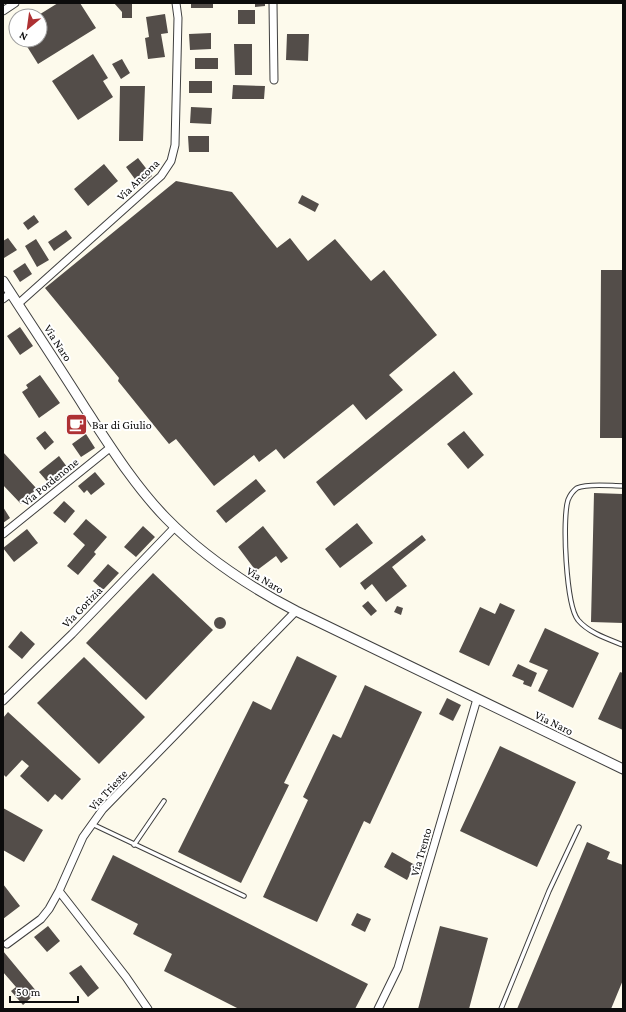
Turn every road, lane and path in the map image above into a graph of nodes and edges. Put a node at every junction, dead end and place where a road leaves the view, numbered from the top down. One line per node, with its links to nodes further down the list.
1 (15, 3): 4 (street)
2 (176, 3): 9 (street, Via Ancona)
3 (273, 3): 5 (street)
4 (3, 11)
5 (274, 80)
6 (3, 280): 7 (street, Via Naro)
7 (11, 293): 8 (street); 9 (street, Via Naro)
8 (3, 299)
9 (18, 304): 10 (street, Via Naro)
10 (111, 447): 12 (street, Via Naro); 13 (street, Via Pordenone)
11 (623, 486): 15 (lane)
12 (174, 527): 14 (street, Via Naro); 17 (street, Via Gorizia)
13 (3, 534)
14 (296, 611): 16 (street, Via Naro); 20 (street, Via Trieste)
15 (623, 645)
16 (477, 699): 18 (street, Via Naro); 27 (street, Via Trento)
17 (3, 701)
18 (623, 769)
19 (164, 801): 22 (lane)
20 (92, 824): 22 (lane); 23 (street, Via Trieste)
21 (580, 827): 28 (lane)
22 (134, 845): 24 (lane)
23 (59, 890): 25 (street, Via Trieste); 26 (street)
24 (244, 896)
25 (7, 944)
26 (148, 1009)
27 (378, 1009)
28 (501, 1009)

